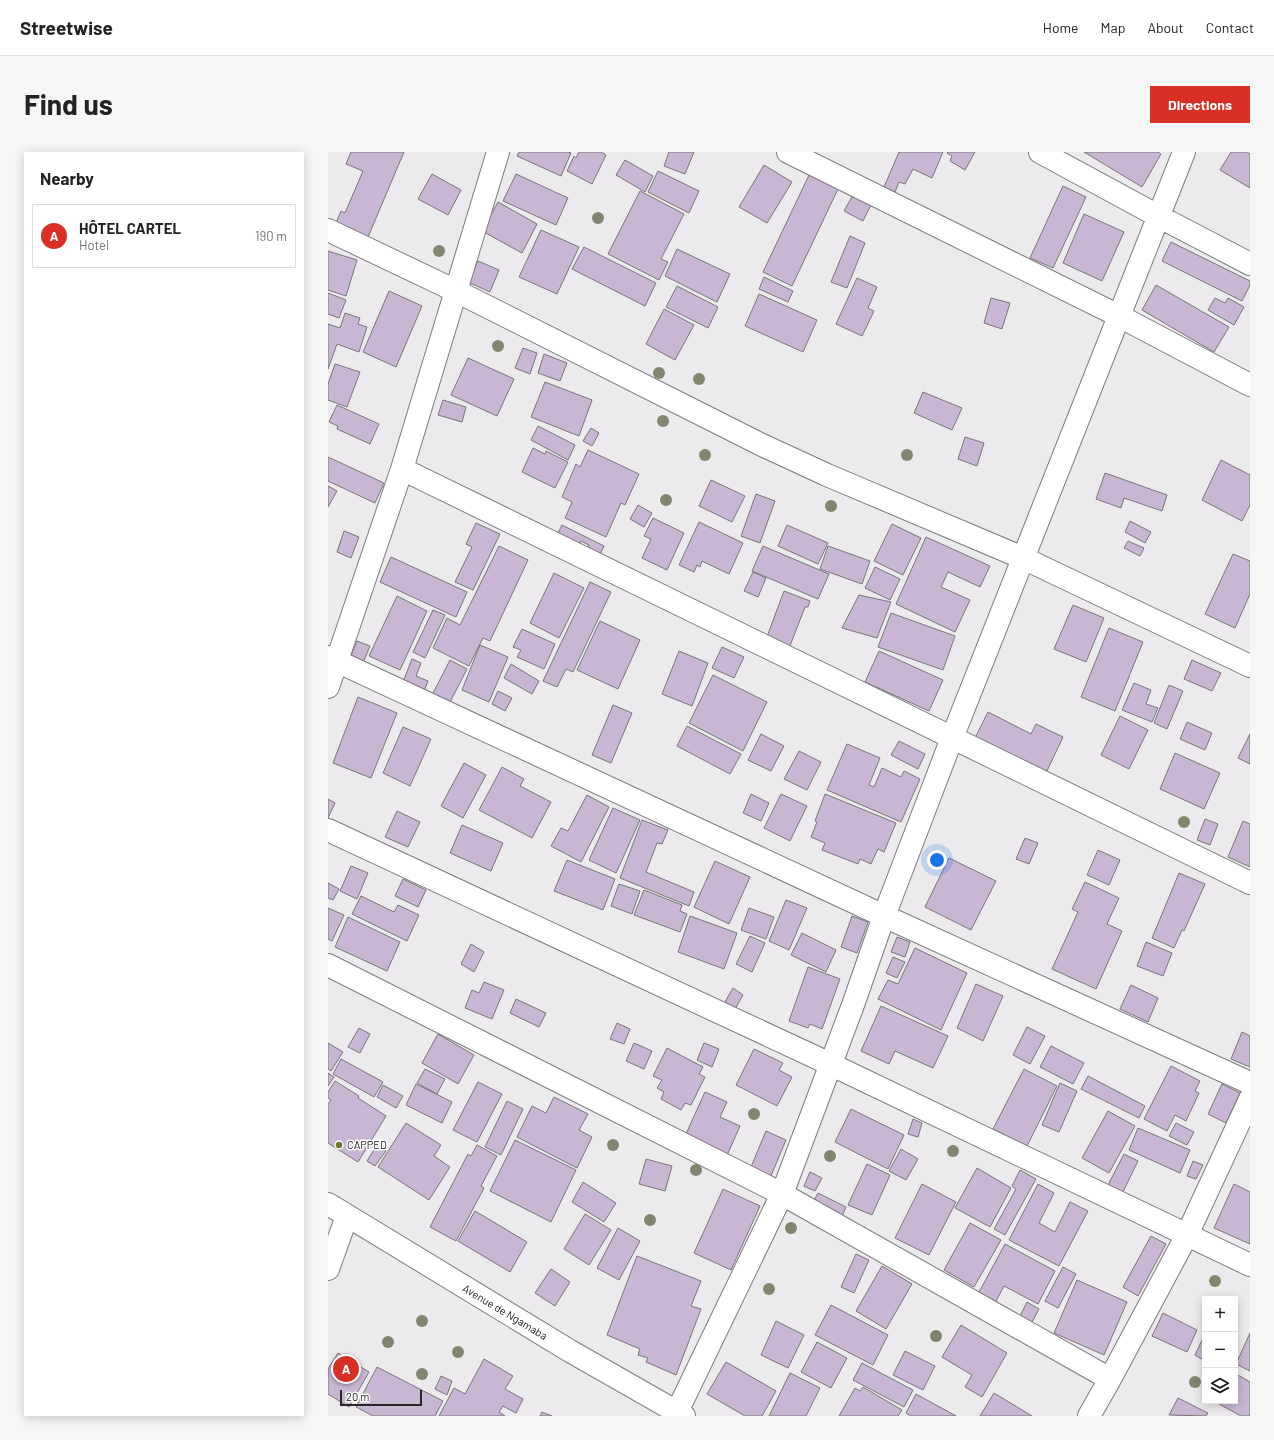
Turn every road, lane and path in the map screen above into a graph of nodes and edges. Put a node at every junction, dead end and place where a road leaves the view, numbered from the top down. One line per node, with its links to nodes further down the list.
1 (498, 152): 8 (street)
2 (788, 152): 9 (street)
3 (1040, 152): 5 (street)
4 (1184, 152): 5 (street)
5 (1158, 216): 7 (street); 9 (street)
6 (328, 230): 8 (street)
7 (1250, 264)
8 (456, 291): 11 (street); 12 (street)
9 (1119, 316): 10 (street); 12 (street)
10 (1250, 385)
11 (402, 469): 13 (street); 16 (street)
12 (1023, 558): 14 (street); 16 (street)
13 (332, 659): 15 (street); 19 (street)
14 (1250, 666)
15 (328, 687)
16 (952, 738): 18 (street); 19 (street)
17 (328, 830): 21 (street)
18 (1250, 883)
19 (884, 916): 21 (street); 22 (street)
20 (328, 965): 24 (street)
21 (830, 1064): 24 (street); 27 (street)
22 (1250, 1084)
23 (1250, 1100): 27 (street)
24 (782, 1194): 30 (street); 31 (street)
25 (328, 1204): 26 (street, Avenue de Ngamaba)
26 (347, 1216): 29 (street); 31 (street, Avenue de Ngamaba)
27 (1187, 1235): 28 (street); 30 (street)
28 (1250, 1266)
29 (328, 1269)
30 (1110, 1380): 32 (street)
31 (679, 1415)
32 (1089, 1416)

